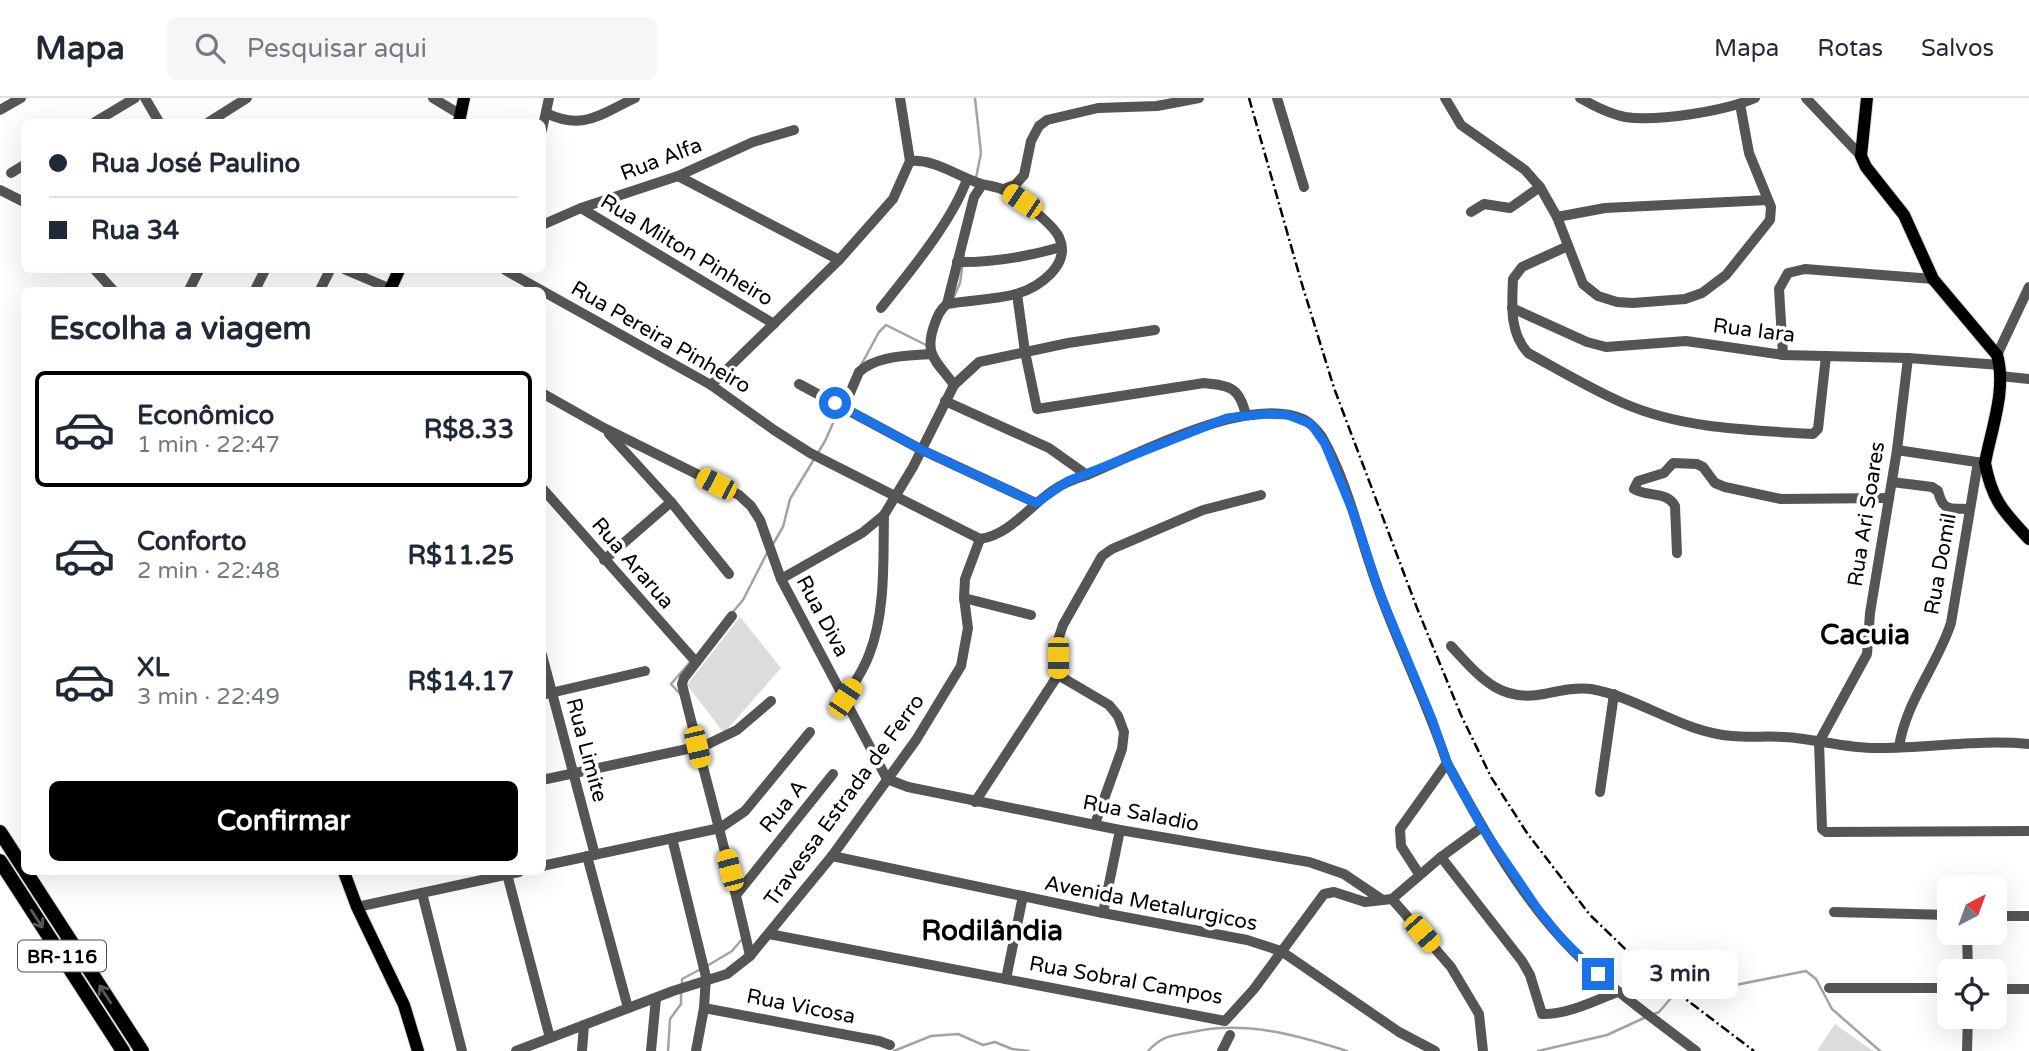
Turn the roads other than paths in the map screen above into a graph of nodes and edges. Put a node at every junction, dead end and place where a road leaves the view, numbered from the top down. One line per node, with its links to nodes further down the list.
1 (21, 98): 18 (street)
2 (135, 98): 20 (street)
3 (145, 98): 21 (street)
4 (247, 98): 22 (street)
5 (433, 98): 23 (street)
6 (464, 98): 23 (main road)
7 (549, 98): 19 (street)
8 (635, 98): 19 (street)
9 (900, 98): 27 (street)
10 (1277, 98): 33 (street)
11 (1445, 98): 34 (street)
12 (1580, 98): 17 (street)
13 (1755, 98): 17 (street)
14 (1806, 98): 26 (street)
15 (1867, 98): 26 (main road)
16 (1195, 99): 35 (street)
17 (1740, 104): 38 (street)
18 (0, 110)
19 (546, 113): 24 (street)
20 (100, 119)
21 (157, 119)
22 (213, 119)
23 (460, 119)
24 (545, 119)
25 (794, 130): 30 (street, Rua Alfa)
26 (1861, 156): 50 (main road)
27 (910, 161): 31 (street); 45 (street)
28 (21, 167): 29 (street)
29 (11, 173)
30 (678, 176): 39 (street, Rua Alfa); 45 (street)
31 (968, 179): 32 (street); 59 (street)
32 (981, 185): 35 (street); 46 (street)
33 (1304, 187)
34 (1540, 187): 40 (street); 41 (street)
35 (1004, 189): 44 (street)
36 (0, 190): 37 (street)
37 (21, 200)
38 (1768, 200): 41 (street); 43 (street)
39 (581, 208): 42 (street, Rua Alfa); 60 (street, Rua Milton Pinheiro)
40 (1471, 212)
41 (1557, 217): 43 (street)
42 (546, 223)
43 (1568, 246): 58 (street)
44 (1061, 247): 46 (street); 56 (street)
45 (839, 260): 60 (street)
46 (957, 262): 57 (street)
47 (98, 273): 51 (street)
48 (353, 273): 52 (street)
49 (510, 273): 53 (street, Rua Pereira Pinheiro)
50 (1933, 279): 64 (street); 67 (main road)
51 (110, 287)
52 (383, 287)
53 (536, 287)
54 (2029, 287): 67 (street)
55 (546, 293): 69 (street, Rua Pereira Pinheiro)
56 (1017, 294): 57 (street); 62 (street)
57 (952, 303): 63 (street)
58 (1512, 308): 64 (street, Rua Iara); 65 (street)
59 (881, 309)
60 (774, 324): 69 (street)
61 (1154, 330): 62 (street)
62 (1025, 352): 71 (street); 75 (street)
63 (931, 354): 71 (street); 74 (street)
64 (1783, 355): 65 (street, Rua Iara)
65 (1826, 356): 66 (street, Rua Iara)
66 (1908, 358): 67 (street, Rua Iara); 78 (street, Rua Ari Soares)
67 (1999, 366): 68 (street, Rua Iara); 79 (main road)
68 (2029, 379)
69 (711, 384): 84 (street, Rua Pereira Pinheiro)
70 (799, 384): 74 (street)
71 (954, 385): 73 (street)
72 (546, 395): 76 (street, Rua Diva)
73 (945, 401): 77 (street); 80 (street)
74 (840, 406): 77 (street)
75 (1246, 415): 80 (street); 112 (street)
76 (604, 428): 86 (street); 95 (street, Rua Diva)
77 (922, 450): 84 (street); 87 (street)
78 (1897, 450): 79 (street); 81 (street, Rua Ari Soares)
79 (1982, 462): 88 (street, Rua Domil); 91 (main road)
80 (1087, 475): 87 (street)
81 (1892, 482): 85 (street, Rua Ari Soares); 88 (street)
82 (546, 493): 93 (street, Rua Ararua)
83 (1261, 495): 102 (street)
84 (896, 497): 89 (street); 90 (street, Rua Pereira Pinheiro)
85 (1889, 498): 92 (street); 108 (street, Rua Ari Soares)
86 (671, 502): 93 (street); 94 (street)
87 (1036, 503): 90 (street)
88 (1969, 509): 111 (street, Rua Domil)
89 (884, 514): 95 (street); 105 (street)
90 (980, 539): 96 (street, Travessa Estrada de Ferro)
91 (2029, 539)
92 (1677, 553)
93 (604, 560): 100 (street, Rua Ararua)
94 (729, 574)
95 (781, 579): 105 (street, Rua Diva)
96 (964, 598): 97 (street); 116 (street, Travessa Estrada de Ferro)
97 (1031, 615)
98 (732, 616): 100 (street)
99 (1451, 646): 104 (street)
100 (696, 662): 110 (street)
101 (645, 671): 103 (street)
102 (1058, 675): 118 (street); 119 (street)
103 (547, 694): 113 (street, Rua Limite)
104 (1614, 694): 108 (street); 117 (street)
105 (845, 698): 116 (street, Rua Diva)
106 (771, 701): 110 (street)
107 (810, 732): 121 (street)
108 (1819, 742): 111 (street); 123 (street)
109 (2029, 744): 111 (street)
110 (697, 747): 113 (street); 121 (street)
111 (1899, 747)
112 (1447, 763): 120 (street); 132 (street)
113 (574, 772): 115 (street); 126 (street, Rua Limite)
114 (833, 774): 138 (street, Rua A)
115 (546, 779)
116 (887, 779): 118 (street, Rua Saladio); 127 (street, Travessa Estrada de Ferro)
117 (1600, 792)
118 (975, 802): 119 (street, Rua Saladio)
119 (1095, 824): 122 (street, Rua Saladio)
120 (1482, 827): 128 (street); 156 (street)
121 (717, 828): 125 (street); 138 (street)
122 (1120, 830): 140 (street, Rua Saladio); 143 (street)
123 (2029, 831)
124 (0, 832): 130 (highway, BR-116)
125 (672, 838): 126 (street); 151 (street)
126 (591, 855): 131 (street); 158 (street, Rua Limite)
127 (832, 856): 139 (street, Avenida Metalurgicos); 147 (street, Travessa Estrada de Ferro)
128 (1441, 857): 132 (street); 156 (street)
129 (0, 861): 165 (highway, BR-116, one-way to 165)
130 (21, 864)
131 (546, 865)
132 (1419, 874): 140 (street)
133 (28, 875): 166 (highway, BR-116, one-way to 133)
134 (345, 875): 141 (main road)
135 (502, 875): 137 (street)
136 (506, 875): 163 (street)
137 (422, 893): 141 (street); 168 (street)
138 (737, 894): 149 (street)
139 (1023, 897): 143 (street, Avenida Metalurgicos); 150 (street)
140 (1386, 899): 148 (street); 175 (street, Rua Saladio)
141 (357, 907): 167 (main road)
142 (1833, 912): 144 (street)
143 (1103, 913): 148 (street, Avenida Metalurgicos)
144 (1937, 915)
145 (2007, 916): 146 (street)
146 (2029, 916)
147 (769, 934): 149 (street, Travessa Estrada de Ferro); 150 (street, Rua Sobral Campos)
148 (1281, 951): 150 (street, Rua Sobral Campos); 174 (street, Avenida Metalurgicos)
149 (750, 956): 151 (street, Travessa Estrada de Ferro)
150 (1006, 979)
151 (706, 980): 157 (street, Travessa Estrada de Ferro); 159 (street)
152 (1829, 988): 153 (street)
153 (1937, 988)
154 (2007, 989): 155 (street)
155 (2029, 989)
156 (1617, 992): 176 (street)
157 (656, 998): 158 (street, Travessa Estrada de Ferro); 171 (street)
158 (628, 1008): 160 (street, Travessa Estrada de Ferro)
159 (704, 1008): 164 (street, Rua Vicosa); 172 (street)
160 (584, 1025): 163 (street, Travessa Estrada de Ferro); 170 (street)
161 (1968, 1029): 177 (street)
162 (1230, 1035): 173 (street)
163 (550, 1038): 169 (street, Travessa Estrada de Ferro)
164 (890, 1045)
165 (123, 1051)
166 (142, 1051)
167 (418, 1051)
168 (462, 1051)
169 (516, 1051)
170 (582, 1051)
171 (651, 1051)
172 (696, 1051)
173 (1222, 1051)
174 (1435, 1051)
175 (1483, 1051)
176 (1696, 1051)
177 (1967, 1051)

